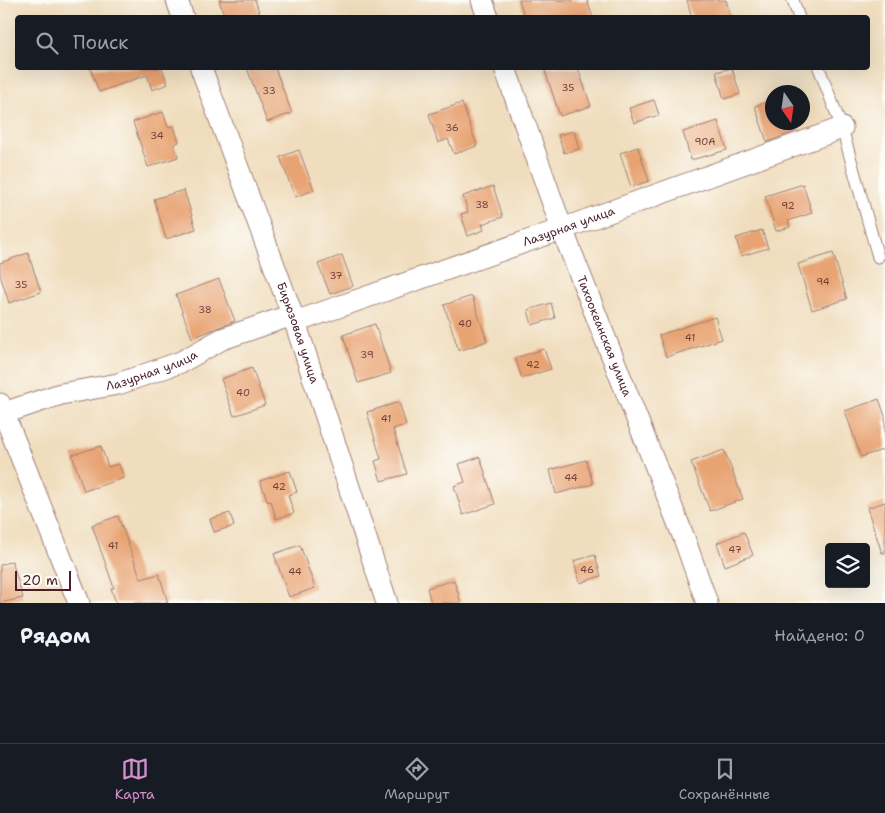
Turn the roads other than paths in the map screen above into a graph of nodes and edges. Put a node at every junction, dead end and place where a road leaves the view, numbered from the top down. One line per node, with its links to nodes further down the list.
1 (177, 0): 4 (street)
2 (482, 0): 5 (street)
3 (793, 0): 6 (lane)
4 (182, 15)
5 (487, 15)
6 (798, 15)
7 (203, 70): 13 (street, Бирюзовая улица)
8 (506, 70): 11 (street, Тихоокеанская улица)
9 (820, 70): 10 (lane)
10 (842, 128): 11 (street, Лазурная улица); 12 (lane)
11 (562, 229): 13 (street, Лазурная улица); 17 (street, Тихоокеанская улица)
12 (878, 257)
13 (294, 319): 14 (street, Лазурная улица); 16 (street, Бирюзовая улица)
14 (4, 420): 15 (street)
15 (80, 603)
16 (387, 603)
17 (707, 603)

